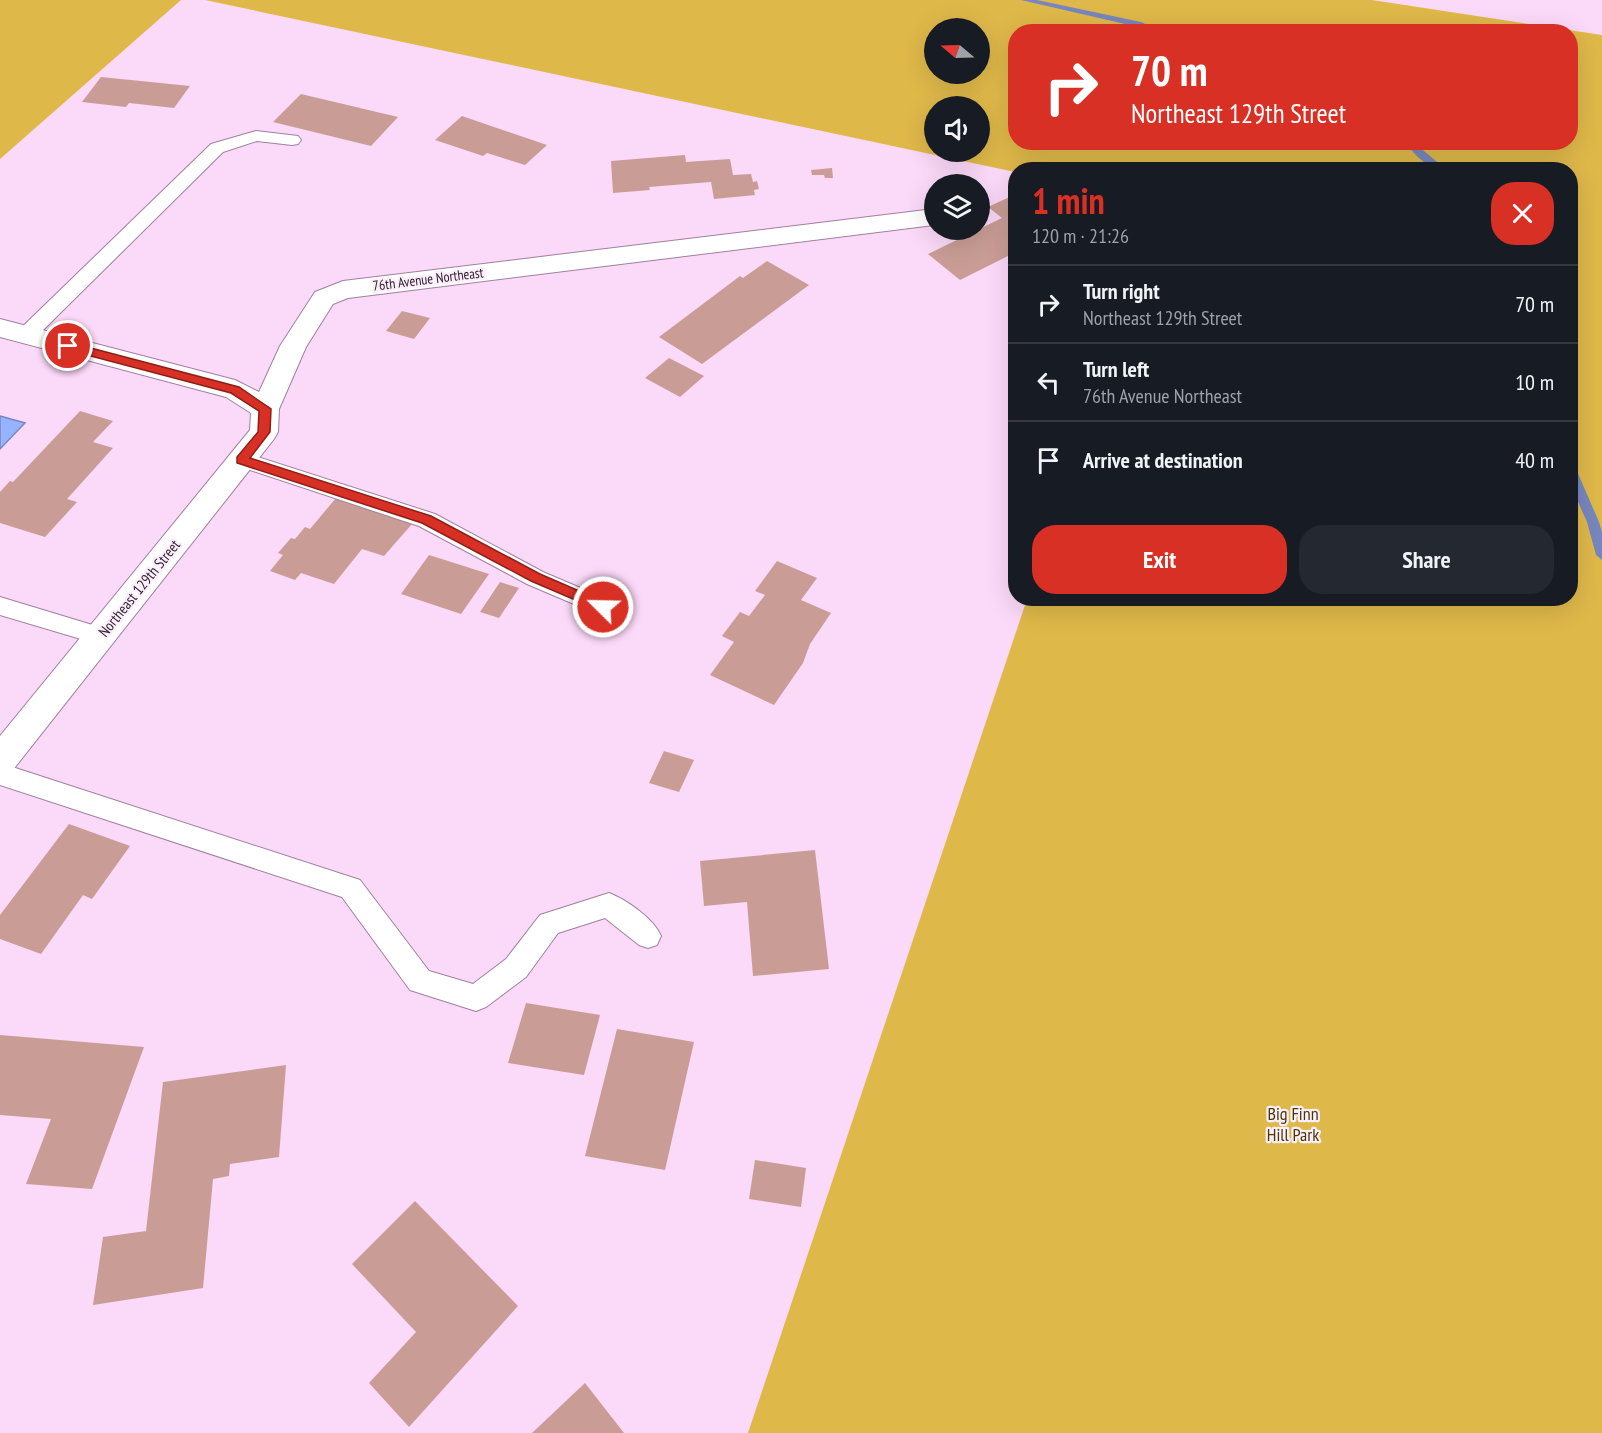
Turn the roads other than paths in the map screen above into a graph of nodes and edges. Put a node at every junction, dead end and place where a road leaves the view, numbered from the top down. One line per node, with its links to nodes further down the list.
1 (292, 140): 3 (lane)
2 (924, 218): 4 (street, 76th Avenue Northeast)
3 (13, 332): 4 (street)
4 (265, 409): 5 (street, Northeast 129th Street)
5 (242, 460): 7 (lane); 8 (street, Northeast 129th Street)
6 (0, 606): 8 (lane)
7 (603, 607)
8 (101, 636): 9 (street, Northeast 129th Street)
9 (0, 761)
10 (0, 774): 11 (lane)
11 (648, 936)

